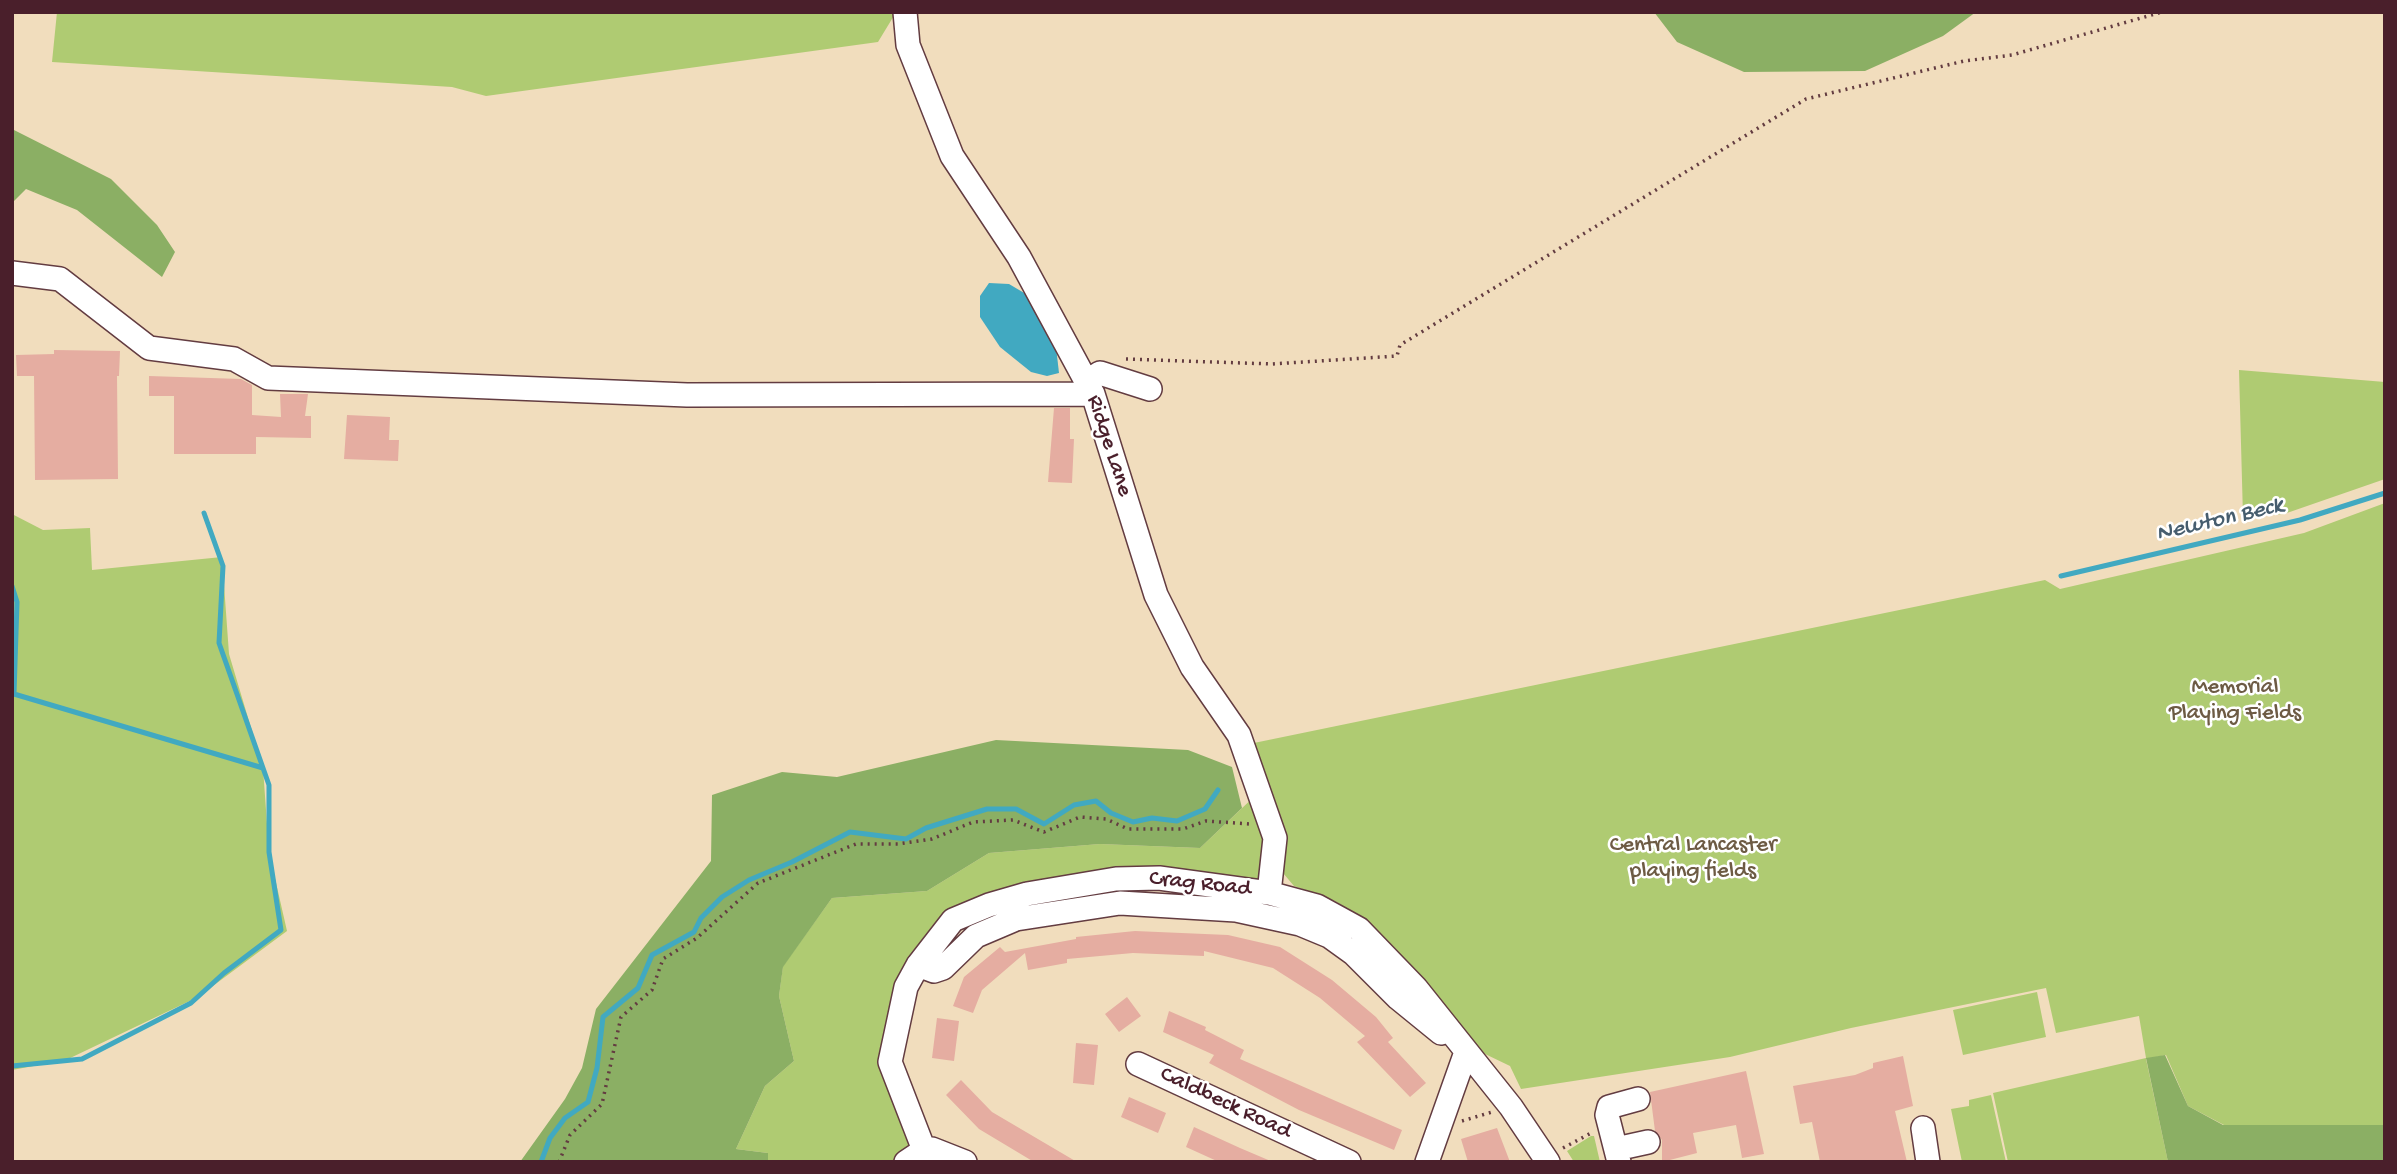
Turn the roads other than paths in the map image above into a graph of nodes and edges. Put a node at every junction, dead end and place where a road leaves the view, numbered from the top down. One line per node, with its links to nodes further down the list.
1 (905, 12): 3 (street, Ridge Lane)
2 (12, 273): 3 (street)
3 (1089, 388): 4 (street); 5 (street, Ridge Lane)
4 (1150, 389)
5 (1269, 893): 6 (street, Crag Road); 7 (street, Crag Road)
6 (918, 965): 7 (street, Crag Road); 12 (street, Crag Road)
7 (1460, 1044): 16 (street); 17 (street, Crag Road)
8 (1138, 1064): 15 (street, Caldbeck Road)
9 (1639, 1099): 13 (street)
10 (1923, 1128): 18 (street)
11 (1648, 1142): 13 (street)
12 (915, 1156): 14 (street)
13 (1617, 1156)
14 (965, 1162)
15 (1349, 1162)
16 (1427, 1162)
17 (1548, 1162)
18 (1928, 1162)

